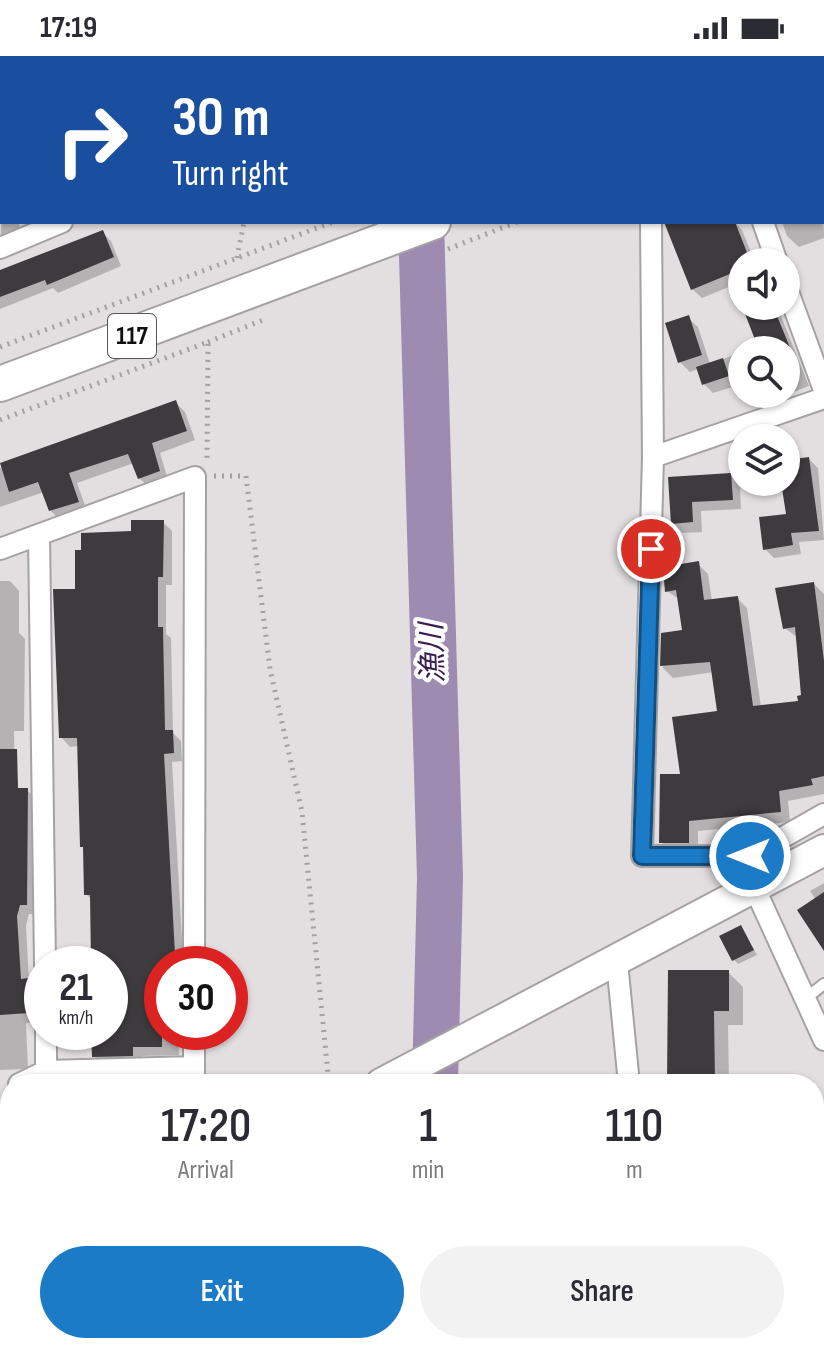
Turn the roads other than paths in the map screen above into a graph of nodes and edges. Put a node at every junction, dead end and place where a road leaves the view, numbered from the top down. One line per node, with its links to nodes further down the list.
1 (57, 224): 5 (street)
2 (429, 224): 8 (main road, 117)
3 (651, 224): 11 (street)
4 (764, 224): 6 (street)
5 (0, 248)
6 (772, 248)
7 (798, 320): 9 (street)
8 (0, 384)
9 (824, 390)
10 (824, 398): 11 (street)
11 (653, 457): 14 (street)
12 (39, 535): 13 (street); 17 (street); 18 (street)
13 (0, 549)
14 (824, 814)
15 (824, 850): 16 (street)
16 (755, 889): 19 (street); 21 (street)
17 (45, 946)
18 (194, 946)
19 (617, 962): 29 (street); 30 (street)
20 (824, 984): 21 (lane)
21 (805, 999): 22 (street)
22 (824, 1040)
23 (46, 1050): 25 (street)
24 (194, 1050): 28 (street)
25 (46, 1071): 26 (street); 27 (street)
26 (40, 1074)
27 (135, 1074)
28 (194, 1074)
29 (400, 1074)
30 (627, 1074)

